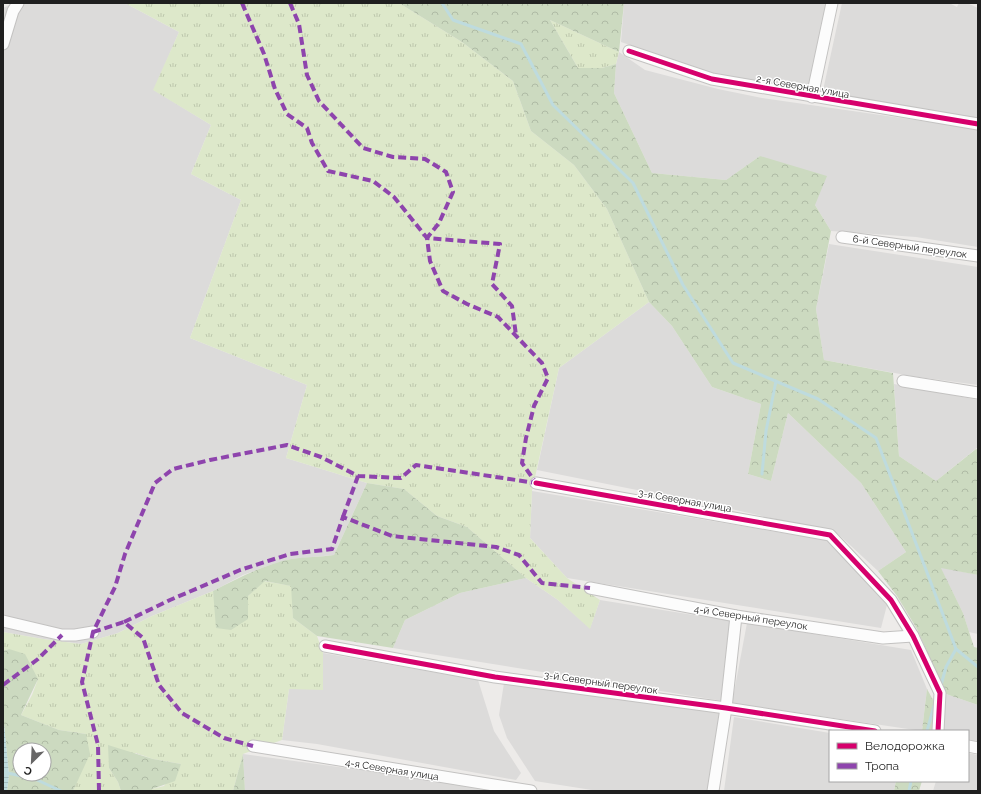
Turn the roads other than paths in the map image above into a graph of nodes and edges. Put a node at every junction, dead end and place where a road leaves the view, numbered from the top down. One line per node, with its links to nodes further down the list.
1 (832, 3): 5 (street)
2 (11, 10): 3 (street)
3 (3, 44)
4 (629, 51): 5 (street, 2-я Северная улица)
5 (812, 97): 6 (street, 2-я Северная улица)
6 (978, 124)
7 (842, 237): 8 (street, 6-й Северный переулок)
8 (978, 256)
9 (903, 381): 10 (street)
10 (978, 393)
11 (536, 483): 16 (street, 3-я Северная улица)
12 (590, 588): 13 (street, 4-й Северный переулок)
13 (736, 616): 16 (street, 4-й Северный переулок); 18 (street)
14 (3, 621): 15 (street)
15 (93, 632)
16 (913, 636): 20 (street)
17 (325, 646): 18 (street, 3-й Северный переулок)
18 (726, 708): 19 (street, 3-й Северный переулок); 23 (street)
19 (869, 730)
20 (938, 730)
21 (253, 746): 22 (street, 4-я Северная улица)
22 (531, 791)
23 (713, 791)

